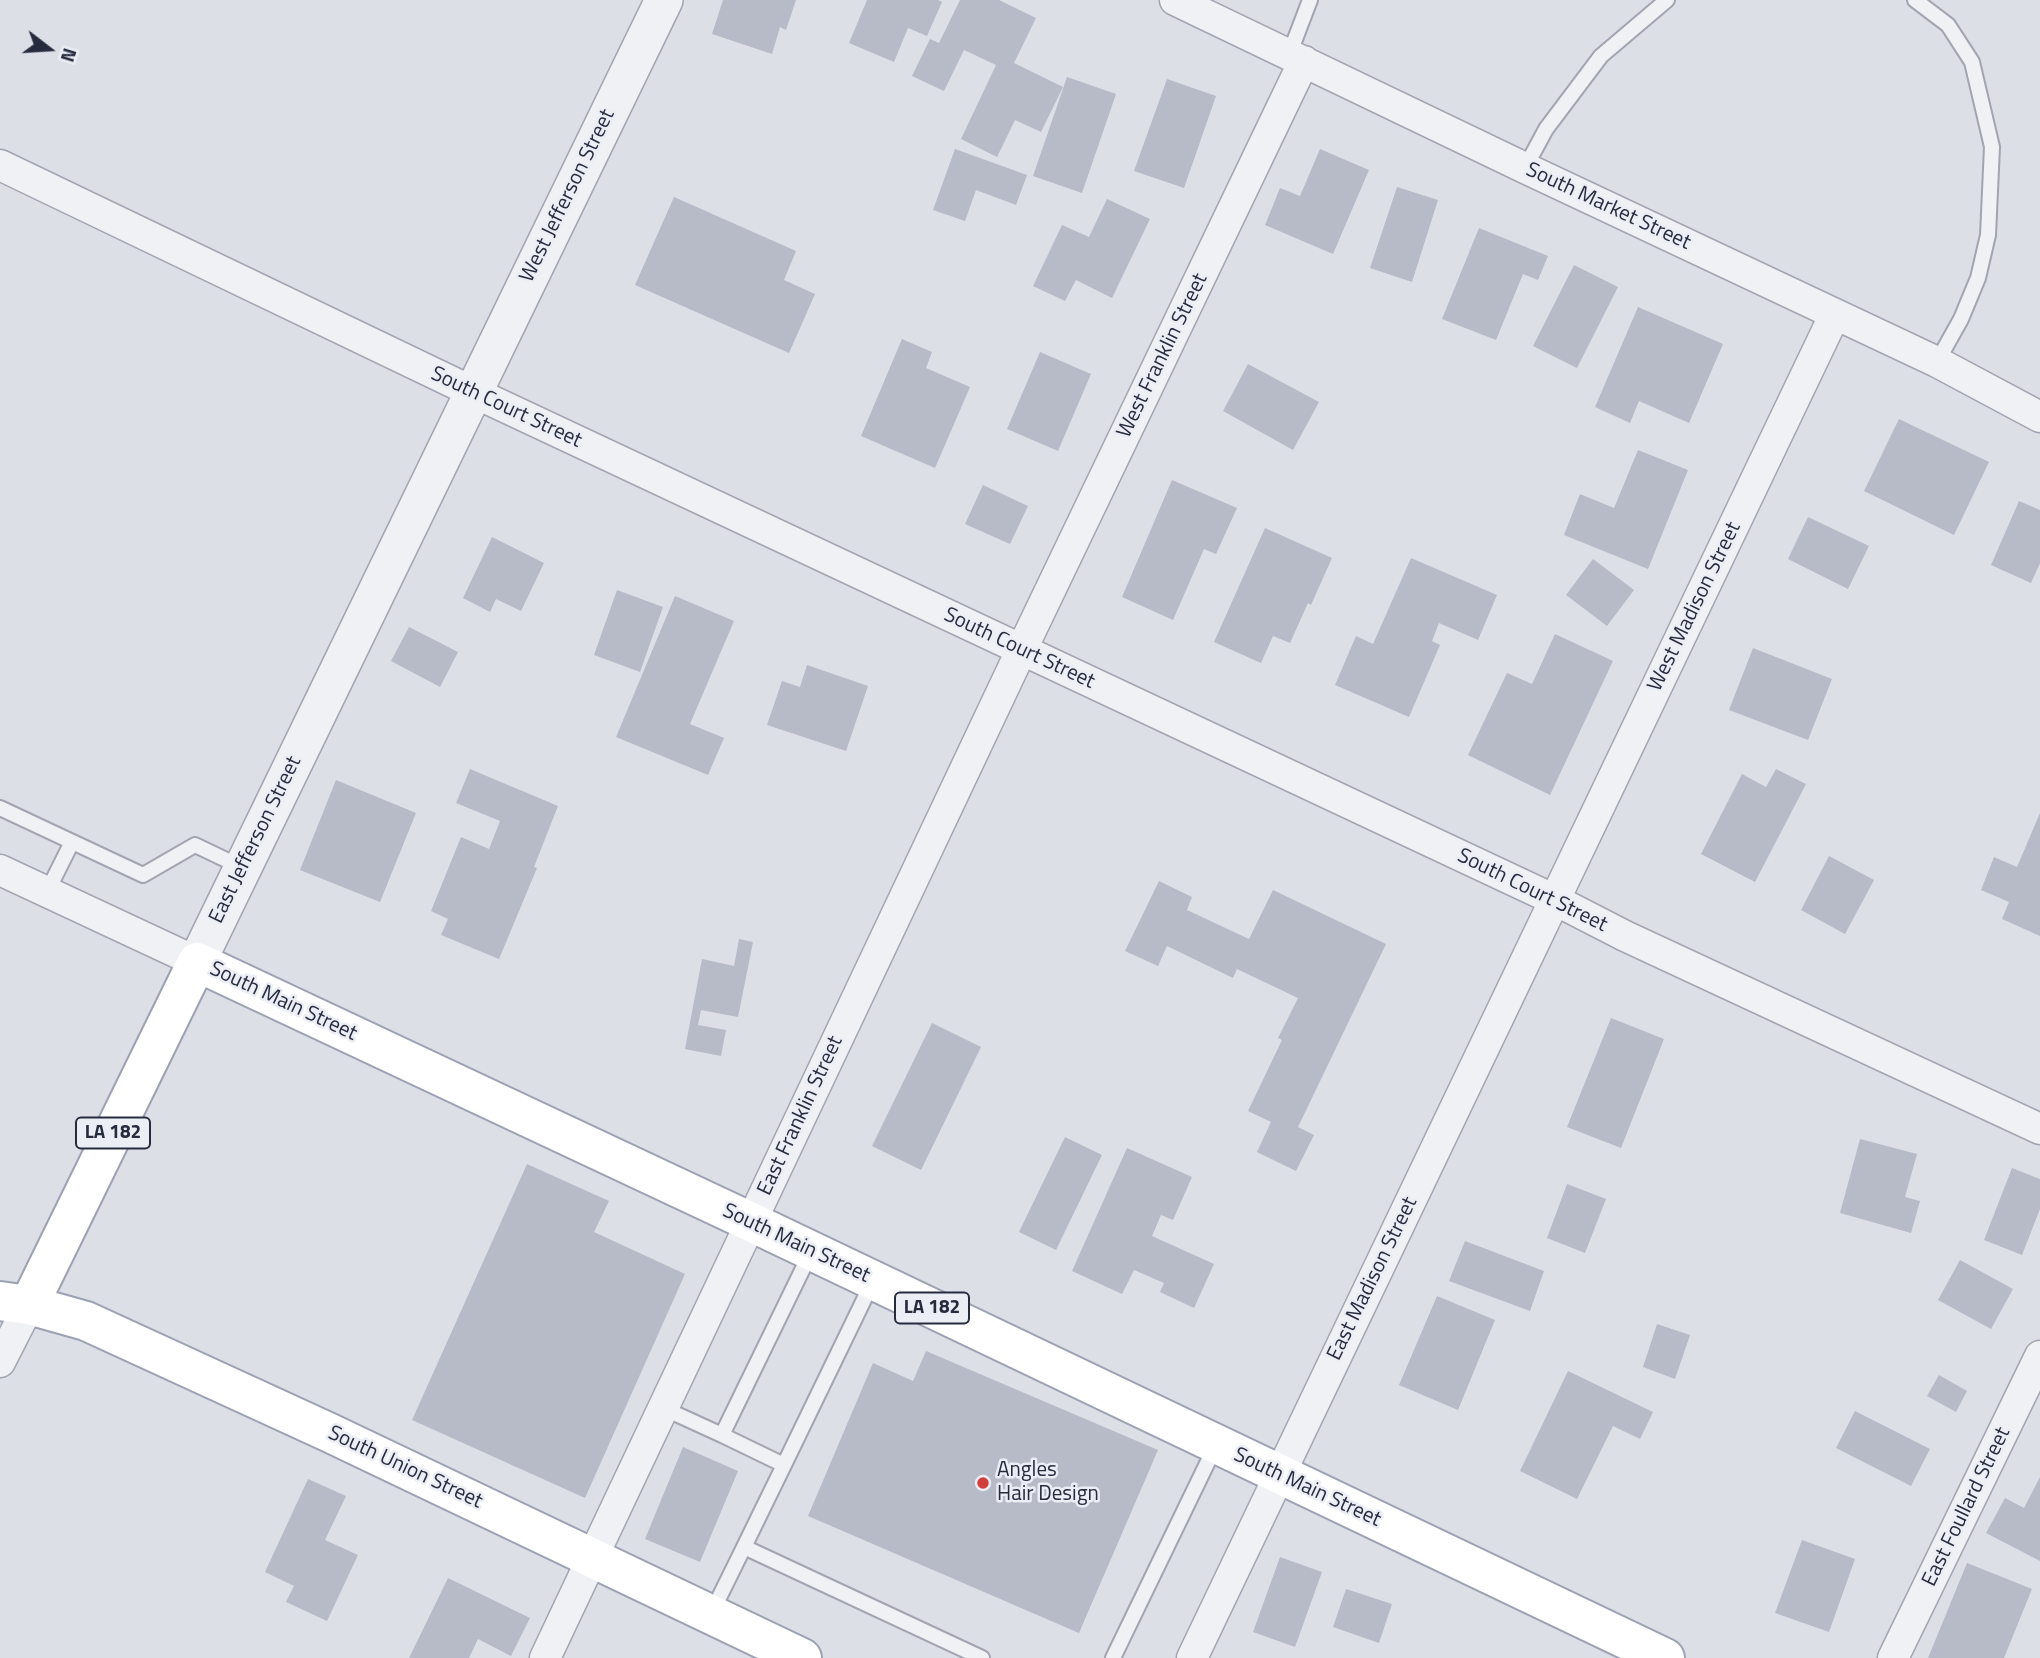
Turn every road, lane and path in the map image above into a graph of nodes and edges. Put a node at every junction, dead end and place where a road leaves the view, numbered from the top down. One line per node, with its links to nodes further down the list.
1 (664, 0): 11 (street, West Jefferson Street)
2 (1175, 0): 6 (street, South Market Street)
3 (1310, 0): 6 (lane)
4 (1667, 0): 8 (lane)
5 (1915, 0): 10 (lane)
6 (1297, 58): 8 (street, South Market Street); 13 (street, West Franklin Street)
7 (0, 165): 11 (street, South Court Street)
8 (1525, 168): 9 (street, South Market Street)
9 (1835, 314): 10 (street, South Market Street); 19 (street, West Madison Street)
10 (1937, 362): 12 (street, South Market Street)
11 (473, 393): 13 (street, South Court Street); 16 (street, East Jefferson Street)
12 (2040, 417)
13 (1021, 651): 19 (street, South Court Street); 22 (street, East Franklin Street)
14 (0, 808): 15 (lane)
15 (72, 842): 16 (lane); 18 (lane)
16 (242, 867): 20 (street, East Jefferson Street)
17 (0, 870): 18 (street, South Main Street)
18 (47, 892): 20 (street, South Main Street)
19 (1555, 900): 21 (street, South Court Street); 32 (street, East Madison Street)
20 (197, 962): 22 (main road, South Main Street / LA 182); 25 (main road, East Jefferson Street / LA 182)
21 (2040, 1129)
22 (751, 1222): 23 (main road, South Main Street / LA 182); 28 (street, East Franklin Street)
23 (811, 1251): 24 (main road, South Main Street / LA 182); 29 (lane)
24 (873, 1280): 30 (main road, South Main Street / LA 182); 31 (lane)
25 (14, 1303): 27 (street, East Jefferson Street); 34 (main road, South Union Street)
26 (2040, 1356): 42 (street, East Foullard Street)
27 (0, 1362)
28 (663, 1408): 29 (lane); 34 (street, East Franklin Street)
29 (722, 1435): 31 (lane)
30 (1216, 1445): 32 (main road, South Main Street / LA 182); 39 (lane)
31 (784, 1465): 33 (lane)
32 (1280, 1475): 40 (street, East Madison Street); 41 (main road, South Main Street / LA 182)
33 (744, 1547): 35 (lane); 38 (lane)
34 (593, 1557): 35 (main road, South Union Street); 36 (street, East Franklin Street)
35 (711, 1614): 37 (main road, South Union Street)
36 (545, 1658)
37 (802, 1658)
38 (982, 1658)
39 (1114, 1658)
40 (1192, 1658)
41 (1665, 1658)
42 (1894, 1658)

